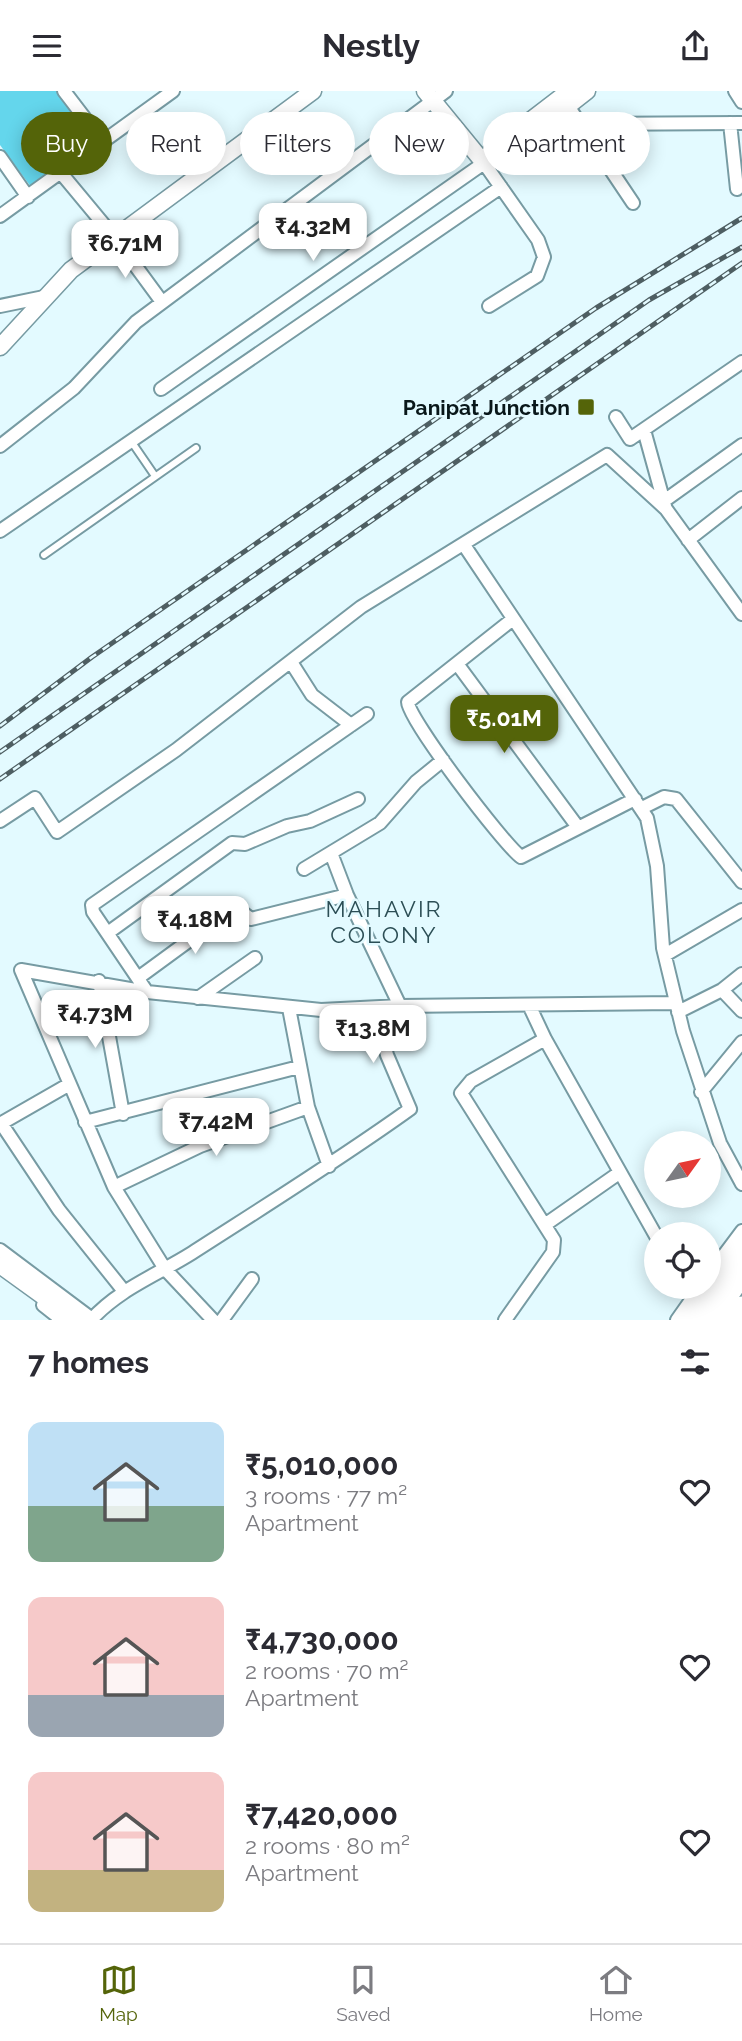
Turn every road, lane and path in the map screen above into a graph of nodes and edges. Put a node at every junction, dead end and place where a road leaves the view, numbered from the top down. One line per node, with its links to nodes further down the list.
1 (64, 91): 9 (street)
2 (173, 91): 13 (street)
3 (313, 91): 26 (street)
4 (587, 91): 7 (street)
5 (734, 91): 8 (street)
6 (435, 94): 15 (street); 28 (street)
7 (566, 98): 10 (street)
8 (742, 102)
9 (80, 112)
10 (546, 112)
11 (736, 123): 12 (street); 22 (street)
12 (650, 124)
13 (112, 135)
14 (0, 157): 23 (street)
15 (483, 162)
16 (483, 164): 33 (street)
17 (58, 175): 23 (street)
18 (63, 175): 26 (street)
19 (492, 175): 21 (street)
20 (615, 175): 24 (street)
21 (501, 187): 30 (street); 36 (street)
22 (737, 189)
23 (27, 197): 25 (street)
24 (633, 202)
25 (0, 216)
26 (115, 238): 27 (street); 28 (street)
27 (44, 297): 29 (street); 31 (street)
28 (162, 302): 38 (street)
29 (0, 306)
30 (489, 306)
31 (0, 347)
32 (742, 362): 35 (street)
33 (161, 390)
34 (616, 417): 35 (street)
35 (644, 430): 42 (street)
36 (131, 440): 40 (lane); 43 (street)
37 (742, 445): 42 (street)
38 (0, 446)
39 (195, 448): 40 (lane)
40 (156, 476): 46 (lane)
41 (742, 498): 44 (street)
42 (665, 505): 44 (street); 45 (street)
43 (0, 531)
44 (688, 540): 47 (street)
45 (464, 545): 48 (street); 49 (street)
46 (44, 555)
47 (742, 614)
48 (513, 619): 50 (street); 55 (street)
49 (290, 662): 52 (street); 56 (street)
50 (458, 665): 53 (street); 57 (street)
51 (367, 714): 52 (street)
52 (351, 725): 64 (street)
53 (443, 760): 57 (street); 58 (street)
54 (358, 799): 64 (street)
55 (639, 803): 57 (street); 59 (street); 65 (street)
56 (0, 821)
57 (577, 826)
58 (331, 853): 60 (street); 62 (street)
59 (737, 864): 61 (street)
60 (304, 869)
61 (742, 882)
62 (347, 895): 68 (street); 74 (street)
63 (742, 909): 65 (street)
64 (108, 932): 68 (street)
65 (665, 955): 75 (street)
66 (255, 958): 72 (street)
67 (742, 974): 70 (street)
68 (138, 978): 71 (street)
69 (99, 981): 71 (street); 82 (street); 86 (street)
70 (722, 990): 75 (street); 78 (street)
71 (147, 992): 72 (street)
72 (198, 998): 76 (street)
73 (529, 1005): 74 (street); 75 (street); 79 (street)
74 (400, 1006): 77 (street)
75 (677, 1007): 83 (street)
76 (289, 1008): 77 (street); 81 (street)
77 (376, 1008): 90 (street)
78 (742, 1011)
79 (545, 1039): 91 (street); 95 (street)
80 (742, 1042): 83 (street)
81 (299, 1067): 84 (street); 85 (street)
82 (68, 1085): 87 (street); 88 (street)
83 (701, 1092): 92 (street)
84 (184, 1099): 86 (street); 89 (street)
85 (308, 1107): 89 (street); 90 (street)
86 (123, 1114): 87 (street)
87 (85, 1122): 93 (street)
88 (0, 1124): 105 (street)
89 (200, 1146): 93 (street)
90 (329, 1165): 101 (street)
91 (619, 1173): 94 (street); 95 (street)
92 (742, 1184)
93 (114, 1187): 101 (street)
94 (648, 1222)
95 (546, 1224): 112 (street)
96 (742, 1231): 99 (street)
97 (742, 1246): 114 (highway)
98 (0, 1249): 109 (street)
99 (721, 1259)
100 (0, 1265): 109 (street)
101 (165, 1269): 105 (street); 110 (street)
102 (0, 1274): 108 (street)
103 (742, 1274): 115 (highway)
104 (252, 1279): 111 (street)
105 (123, 1290): 109 (street)
106 (692, 1299): 113 (street)
107 (742, 1307): 116 (highway)
108 (62, 1320)
109 (86, 1320)
110 (213, 1320)
111 (222, 1320)
112 (505, 1320)
113 (677, 1320)
114 (691, 1320)
115 (711, 1320)
116 (733, 1320)

